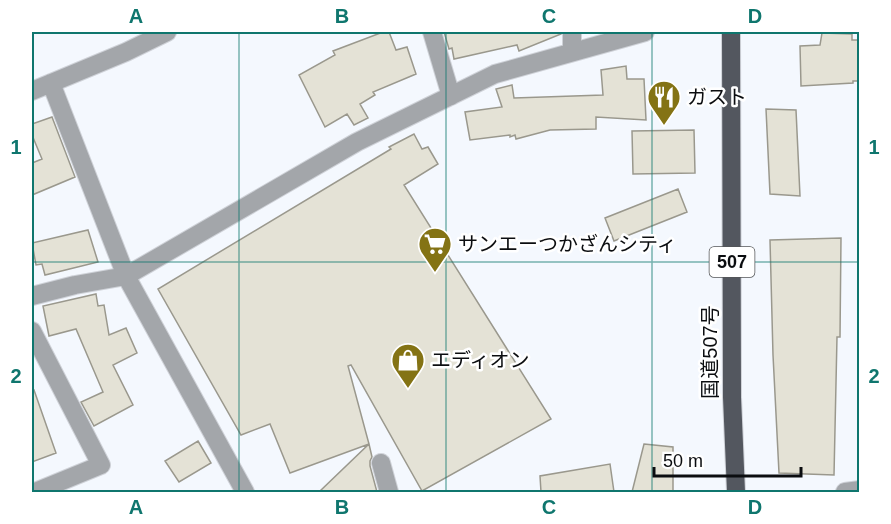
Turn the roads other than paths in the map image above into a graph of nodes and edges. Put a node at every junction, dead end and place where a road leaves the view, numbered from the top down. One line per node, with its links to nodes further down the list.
1 (167, 32): 7 (street)
2 (432, 32): 9 (street)
3 (572, 32): 6 (street)
4 (645, 32): 6 (street)
5 (731, 32): 18 (highway, 国道507号 / 507)
6 (572, 52): 9 (street)
7 (51, 83): 8 (street); 10 (street)
8 (32, 91)
9 (451, 96): 10 (street)
10 (126, 276): 11 (street); 16 (street)
11 (32, 296)
12 (32, 331): 15 (street)
13 (381, 463): 17 (street)
14 (860, 490): 19 (street)
15 (35, 492)
16 (245, 492)
17 (389, 492)
18 (736, 492)
19 (845, 492)

